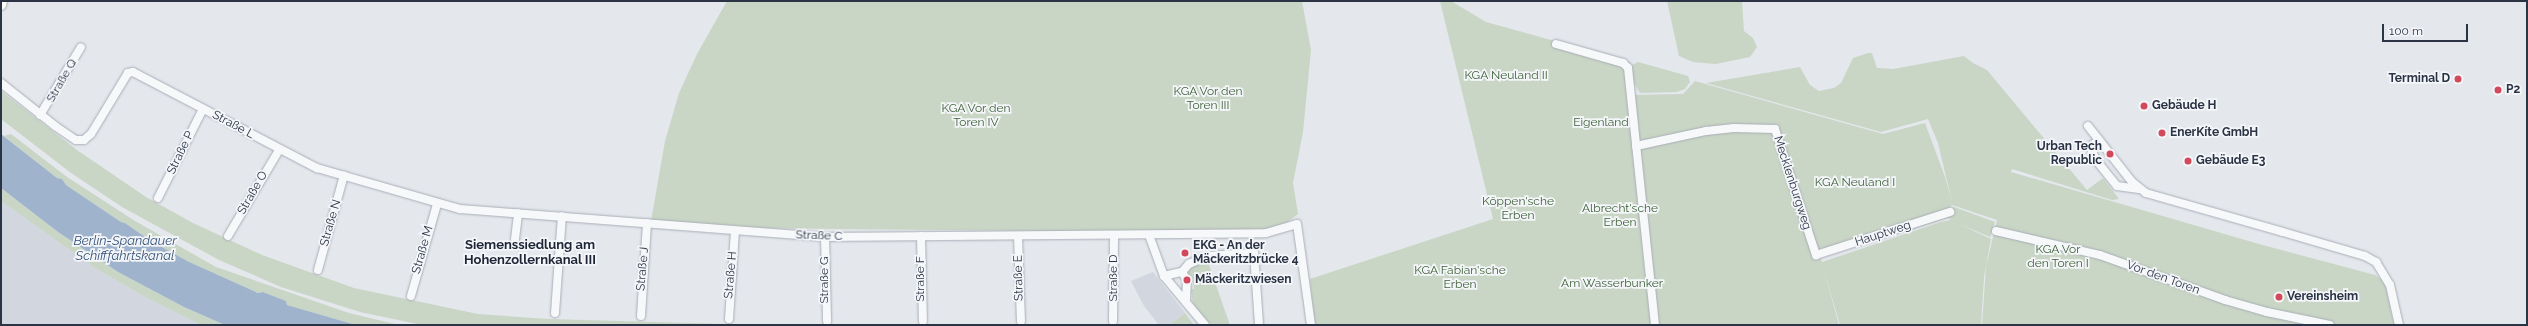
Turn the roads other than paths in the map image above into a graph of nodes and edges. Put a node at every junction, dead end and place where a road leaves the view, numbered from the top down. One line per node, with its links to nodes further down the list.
1 (2, 1): 2 (main road)
2 (1, 5)
3 (1556, 44): 10 (street)
4 (81, 47): 7 (street, Straße Q)
5 (1, 83): 7 (street, Straße L)
6 (203, 109): 7 (street, Straße L); 11 (street, Straße L); 14 (street, Straße P)
7 (40, 114)
8 (2088, 126): 9 (street)
9 (2099, 140): 13 (street); 13 (street)
10 (1636, 146): 29 (street, Mecklenburgweg); 45 (street)
11 (279, 150): 12 (street, Straße L); 24 (street, Straße O)
12 (344, 175): 15 (street, Straße L); 30 (street, Straße N)
13 (2139, 189): 47 (street)
14 (158, 198)
15 (437, 204): 17 (street, Straße L); 33 (street, Straße M)
16 (1950, 212): 29 (street, Hauptweg)
17 (518, 213): 18 (street, Straße C); 28 (street)
18 (562, 216): 19 (street, Straße C); 35 (street)
19 (646, 223): 20 (street, Straße C); 36 (street, Straße J)
20 (735, 231): 27 (street, Straße C); 37 (street, Straße H)
21 (1996, 231): 46 (street, Vor den Toren)
22 (1114, 235): 23 (street, Straße C); 26 (street, Straße C); 41 (street, Straße D)
23 (1149, 235): 32 (street); 44 (street, Straße C)
24 (228, 236)
25 (921, 236): 26 (street, Straße C); 27 (street, Straße C); 38 (street, Straße F)
26 (1018, 236): 40 (street, Straße E)
27 (825, 237): 39 (street, Straße G)
28 (515, 239)
29 (1816, 255)
30 (318, 270)
31 (1182, 272): 32 (street); 34 (street); 43 (street)
32 (1164, 276): 34 (street)
33 (411, 296)
34 (1186, 302): 42 (street)
35 (555, 313)
36 (641, 316)
37 (729, 319)
38 (923, 320)
39 (827, 321)
40 (1021, 321)
41 (1113, 321)
42 (1205, 325)
43 (1259, 325)
44 (1311, 325)
45 (1655, 325)
46 (2330, 325)
47 (2399, 325)

